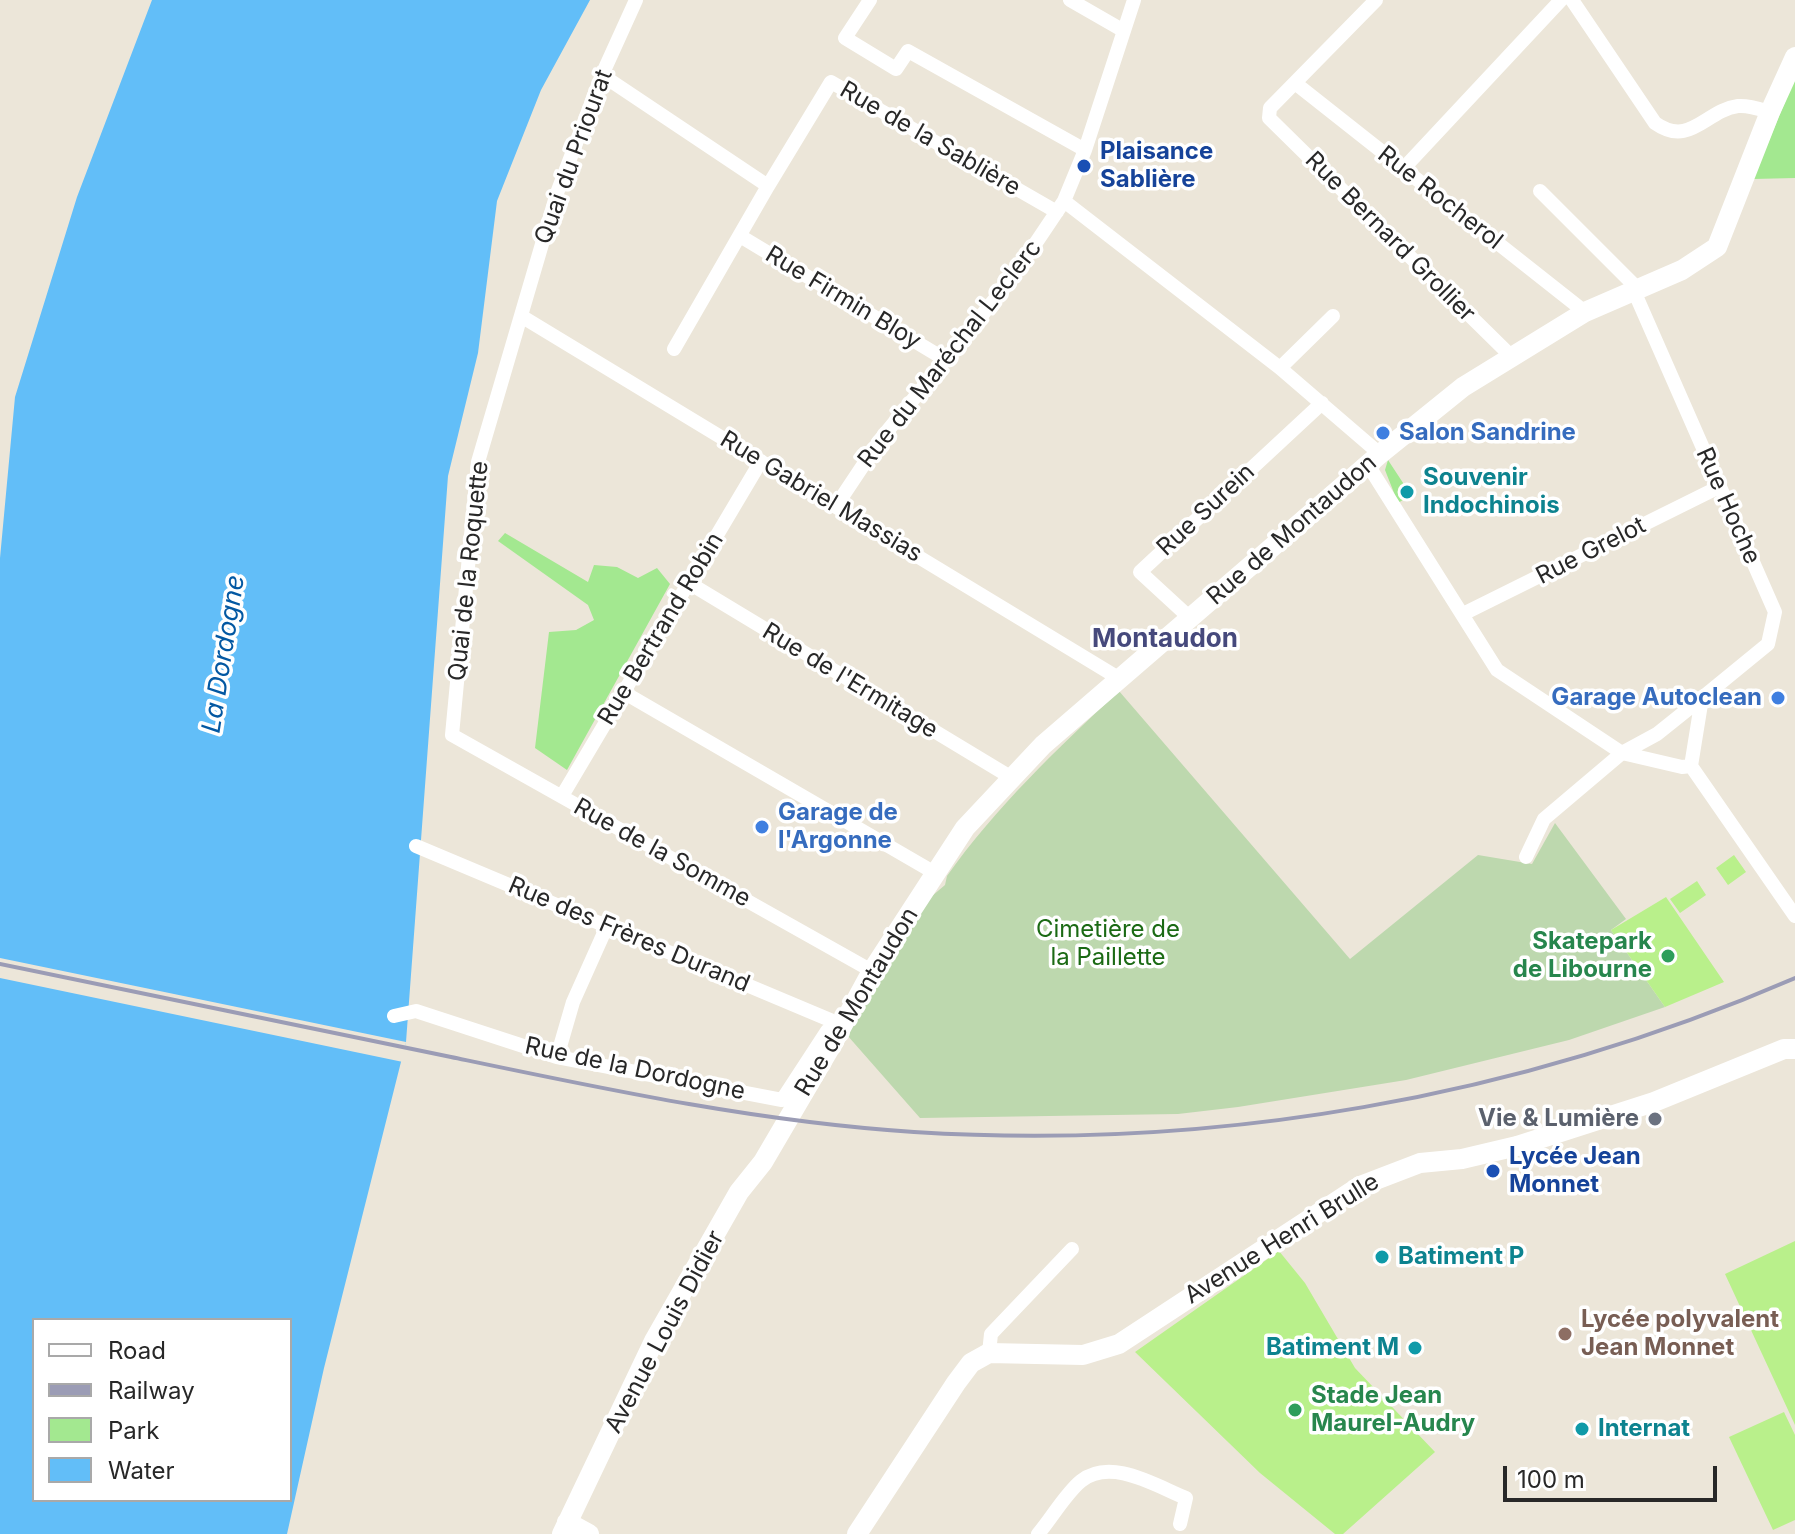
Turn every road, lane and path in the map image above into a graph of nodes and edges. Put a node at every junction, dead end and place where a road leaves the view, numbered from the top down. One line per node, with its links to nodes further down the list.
1 (636, 0): 10 (street, Quai du Priourat)
2 (870, 0): 13 (street)
3 (1070, 0): 8 (street)
4 (1134, 0): 8 (street, Rue du Maréchal Leclerc)
5 (1376, 0): 11 (street)
6 (1561, 0): 14 (street)
7 (1572, 0): 12 (street)
8 (1124, 31): 13 (street, Rue du Maréchal Leclerc)
9 (1795, 57): 12 (main road, Rue de Montaudon)
10 (602, 75): 15 (street); 21 (street, Quai du Priourat)
11 (1295, 83): 14 (street, Rue Rocherol); 24 (street, Rue Bernard Grollier)
12 (1774, 104): 19 (main road, Rue de Montaudon)
13 (1085, 150): 17 (street, Rue du Maréchal Leclerc)
14 (1403, 169): 20 (street, Rue Rocherol)
15 (768, 186): 17 (street, Rue de la Sablière); 18 (street, Rue Firmin Bloy)
16 (1540, 191): 19 (street)
17 (1061, 207): 25 (street, Rue du Maréchal Leclerc); 26 (street, Rue de la Sablière)
18 (740, 236): 23 (street, Rue Firmin Bloy); 25 (street, Rue Firmin Bloy)
19 (1636, 290): 20 (main road, Rue de Montaudon); 30 (street, Rue Hoche)
20 (1585, 312): 24 (main road, Rue de Montaudon)
21 (521, 316): 29 (street, Rue Gabriel Massias); 38 (street, Quai de la Roquette)
22 (1333, 316): 26 (street)
23 (674, 349)
24 (1512, 357): 28 (main road, Rue de Montaudon)
25 (946, 360): 31 (street, Rue du Maréchal Leclerc)
26 (1280, 368): 27 (street, Rue de la Sablière)
27 (1322, 403): 28 (street, Rue de la Sablière); 34 (street, Rue Surein)
28 (1374, 460): 33 (street, Rue de la Sablière); 34 (main road, Rue de Montaudon)
29 (761, 461): 31 (street, Rue Gabriel Massias); 32 (street, Rue Bertrand Robin)
30 (1719, 487): 33 (street, Rue Grelot); 37 (street, Rue Hoche)
31 (836, 506): 35 (street, Rue Gabriel Massias)
32 (689, 583): 36 (street, Rue Bertrand Robin); 41 (street, Rue de l'Ermitage)
33 (1463, 614): 39 (street, Rue de la Sablière)
34 (1190, 618): 35 (main road, Rue de Montaudon)
35 (1120, 679): 41 (main road, Rue de Montaudon)
36 (623, 692): 42 (street, Rue Bertrand Robin); 45 (street)
37 (1702, 698): 39 (street, Rue Hoche); 40 (street)
38 (452, 735): 42 (street, Rue de la Somme)
39 (1622, 753): 40 (street); 44 (street, Rue Hoche)
40 (1691, 766): 46 (street)
41 (1012, 778): 45 (main road, Rue de Montaudon)
42 (562, 796): 48 (street, Rue de la Somme)
43 (416, 846): 47 (street, Rue des Frères Durand)
44 (1526, 857)
45 (935, 873): 48 (main road, Rue de Montaudon)
46 (1795, 916)
47 (607, 926): 50 (street, Rue des Frères Durand); 52 (street)
48 (872, 971): 50 (main road, Rue de Montaudon)
49 (394, 1016): 52 (street, Rue de la Dordogne)
50 (842, 1025): 53 (main road, Rue de Montaudon)
51 (1795, 1049): 56 (main road, Avenue Henri Brulle)
52 (557, 1057): 53 (street, Rue de la Dordogne)
53 (788, 1105): 54 (main road, Rue de Montaudon)
54 (778, 1137): 58 (main road, Avenue Louis Didier)
55 (1072, 1249): 56 (street)
56 (989, 1353): 59 (main road)
57 (1180, 1524): 61 (street)
58 (565, 1528): 60 (main road)
59 (861, 1533)
60 (589, 1534)
61 (1038, 1534)

